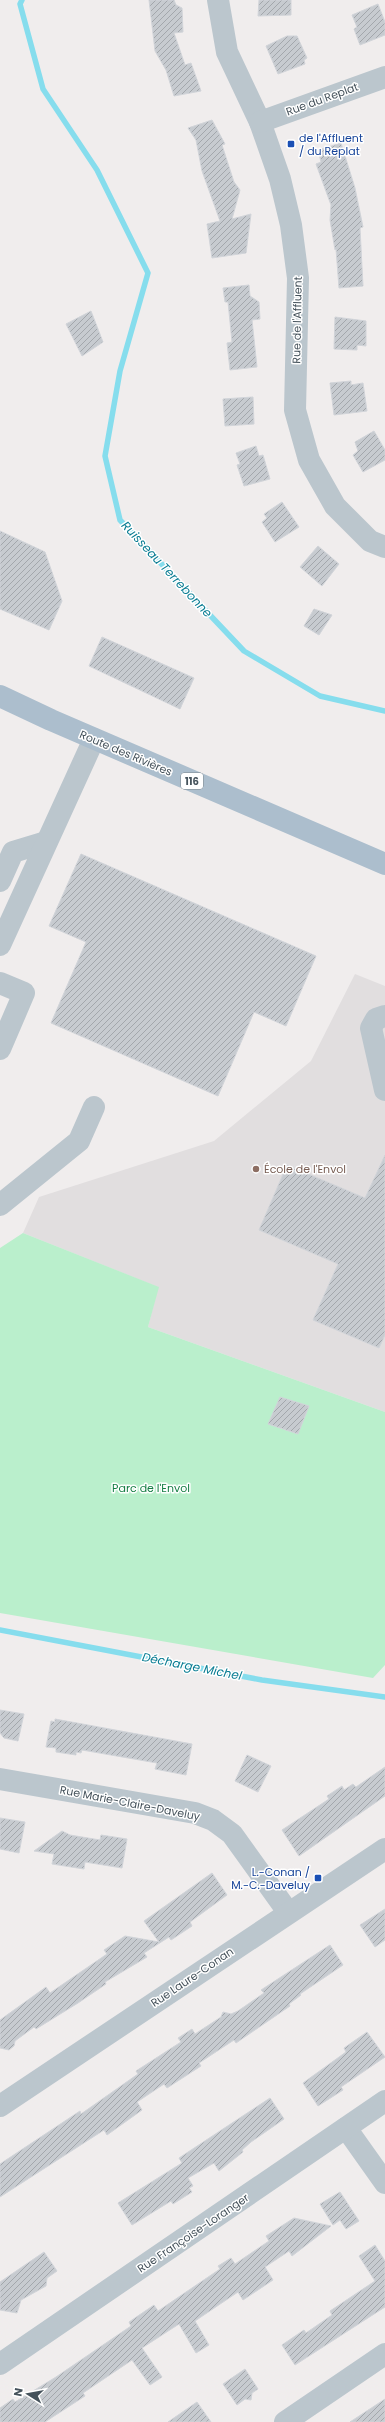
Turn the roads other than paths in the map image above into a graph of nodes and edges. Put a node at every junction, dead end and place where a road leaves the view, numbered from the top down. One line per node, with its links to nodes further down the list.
1 (218, 0): 3 (street, Rue de l'Affluent)
2 (385, 77): 3 (street, Rue du Replat)
3 (260, 122): 4 (street, Rue de l'Affluent)
4 (385, 547)
5 (0, 696): 6 (main road, Route des Rivières / 116)
6 (94, 739): 7 (street); 8 (main road, Route des Rivières / 116)
7 (46, 842): 9 (street); 10 (street)
8 (385, 864)
9 (0, 880)
10 (0, 945)
11 (0, 983): 13 (street)
12 (385, 1016): 14 (street)
13 (0, 1049)
14 (385, 1090)
15 (94, 1107): 16 (street)
16 (0, 1205)
17 (0, 1779): 19 (street, Rue Marie-Claire-Daveluy)
18 (385, 1849): 19 (street, Rue Laure-Conan)
19 (288, 1912): 21 (street, Rue Laure-Conan)
20 (385, 2101): 22 (street, Rue Françoise-Loranger)
21 (0, 2106)
22 (346, 2128): 23 (street); 25 (street, Rue Françoise-Loranger)
23 (385, 2183)
24 (385, 2354): 26 (street)
25 (0, 2364)
26 (285, 2422)

